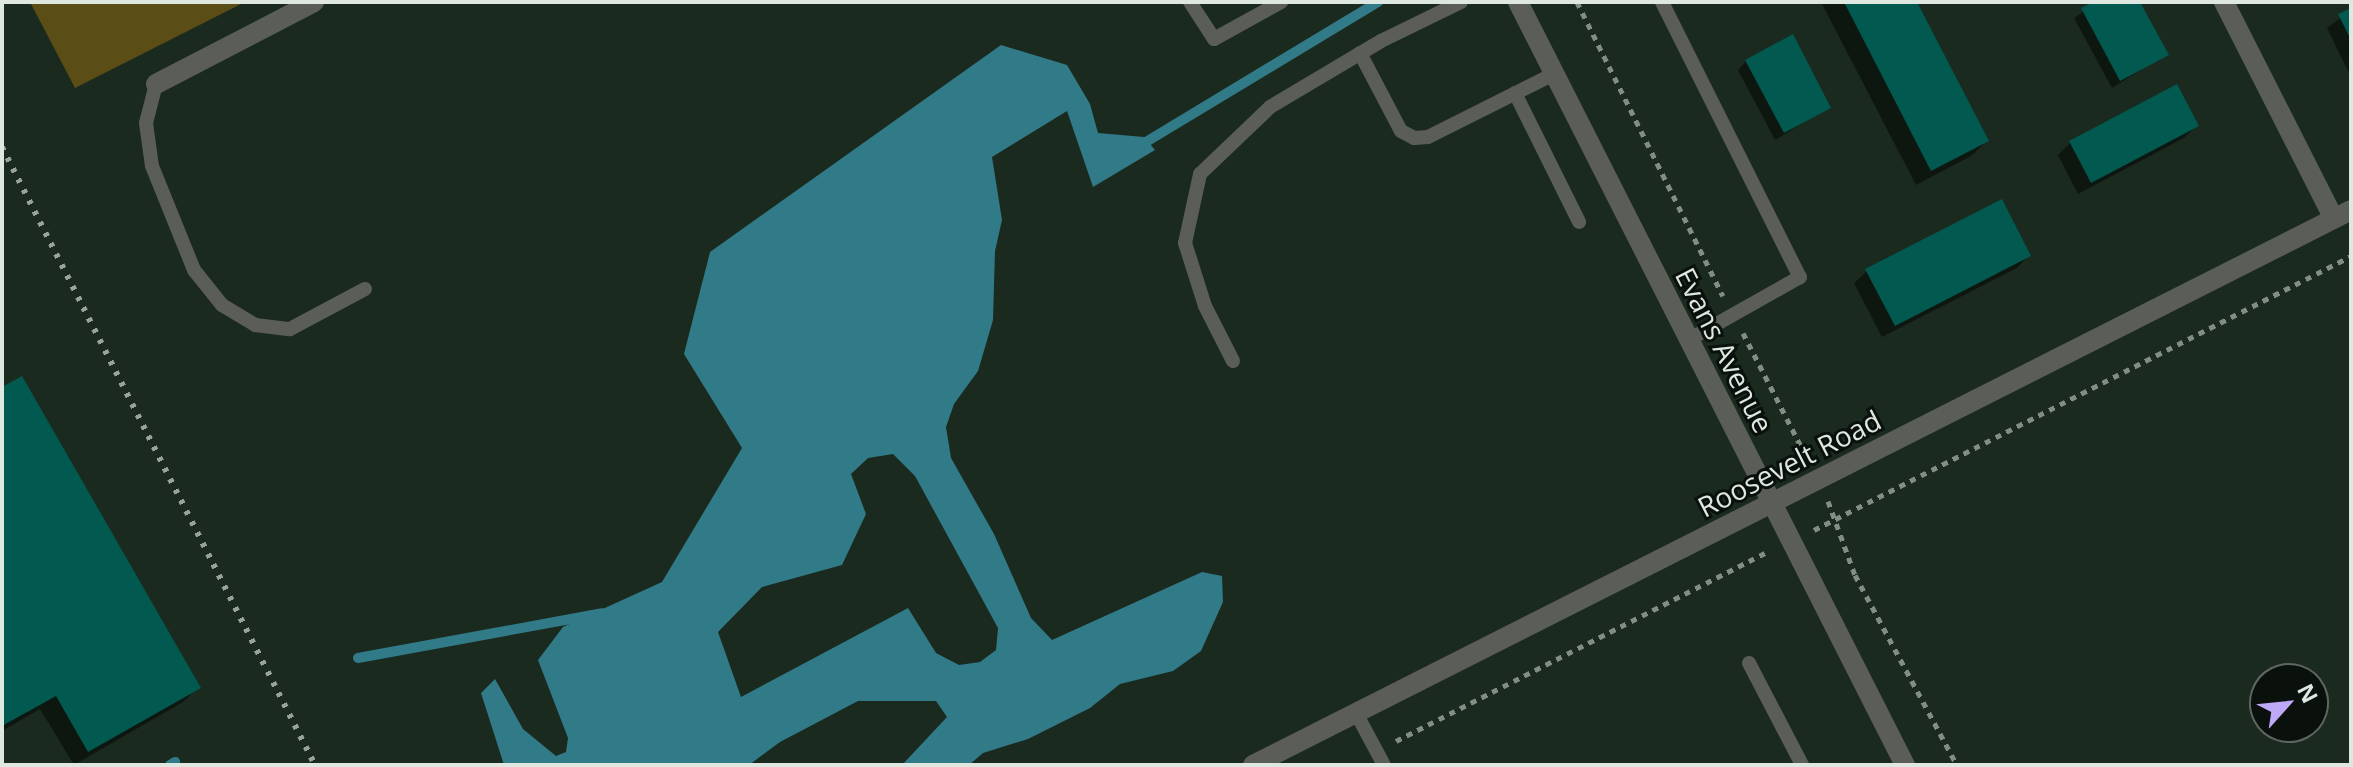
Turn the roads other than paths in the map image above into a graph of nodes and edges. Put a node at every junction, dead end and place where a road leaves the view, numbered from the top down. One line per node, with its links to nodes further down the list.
1 (314, 2): 10 (street)
2 (1190, 2): 3 (lane)
3 (1281, 2)
4 (1461, 2): 8 (lane)
5 (1518, 2): 9 (street, Evans Avenue)
6 (1662, 2): 15 (lane)
7 (2224, 2): 12 (street)
8 (1360, 53): 11 (lane); 16 (lane)
9 (1554, 74): 11 (lane); 15 (street, Evans Avenue)
10 (156, 84): 14 (lane)
11 (1515, 93): 13 (lane)
12 (2342, 215): 17 (street, Roosevelt Road)
13 (1579, 222)
14 (365, 289)
15 (1688, 340): 17 (street, Evans Avenue)
16 (1233, 361)
17 (1770, 504): 19 (street, Roosevelt Road); 23 (street, Evans Avenue)
18 (1749, 663): 22 (lane)
19 (1356, 713): 20 (street, Roosevelt Road); 21 (lane)
20 (1253, 765)
21 (1384, 765)
22 (1802, 765)
23 (1904, 765)

